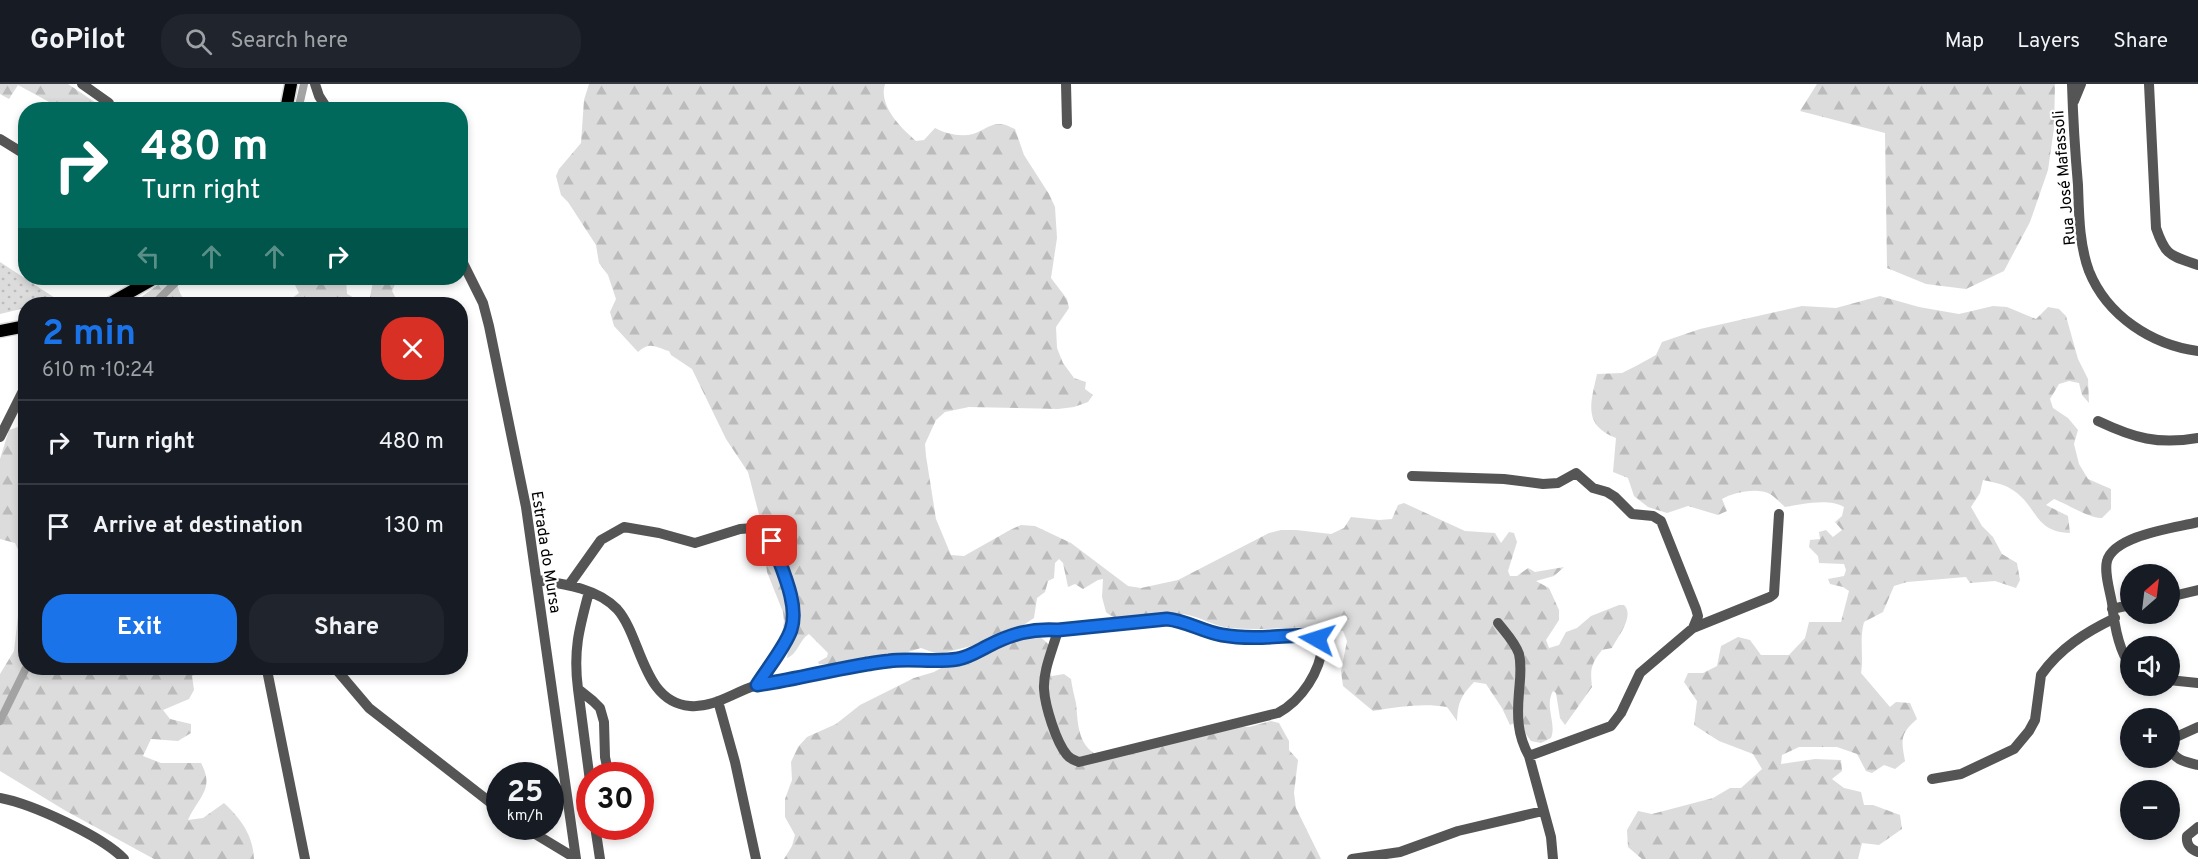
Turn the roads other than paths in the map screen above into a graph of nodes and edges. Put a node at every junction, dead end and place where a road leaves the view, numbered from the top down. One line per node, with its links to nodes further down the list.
1 (82, 84): 8 (street)
2 (291, 84): 9 (main road)
3 (1066, 84): 12 (street)
4 (2072, 84): 11 (street, Rua José Mafassoli)
5 (2081, 84): 11 (street)
6 (2149, 84): 15 (street)
7 (318, 85): 10 (street)
8 (108, 102)
9 (288, 102)
10 (323, 102)
11 (2072, 104): 21 (street, Rua José Mafassoli)
12 (1067, 124)
13 (0, 140): 14 (street)
14 (18, 150)
15 (2198, 265)
16 (468, 273): 29 (street, Estrada do Mursa)
17 (143, 285): 18 (main road)
18 (121, 297)
19 (18, 328): 20 (main road)
20 (0, 331)
21 (2198, 351)
22 (18, 401): 24 (street)
23 (2098, 421): 25 (street)
24 (0, 436)
25 (2198, 438)
26 (1412, 476): 37 (street)
27 (1779, 514): 37 (street)
28 (2198, 522): 35 (street)
29 (537, 580): 30 (street); 62 (street, Estrada do Mursa)
30 (568, 585): 32 (street); 44 (street)
31 (2198, 590): 33 (street)
32 (589, 592): 45 (street); 46 (street)
33 (2180, 594)
34 (2120, 610): 35 (street)
35 (2114, 613): 39 (street); 52 (street)
36 (1498, 623): 48 (street)
37 (1693, 628): 48 (street)
38 (1058, 630): 38 (street); 44 (street)
39 (2120, 642)
40 (268, 675): 61 (street)
41 (341, 675): 54 (street)
42 (2180, 681): 43 (street)
43 (2198, 683)
44 (757, 685): 46 (street)
45 (578, 689): 49 (street); 50 (street)
46 (718, 701): 64 (street)
47 (2198, 727): 51 (street)
48 (1529, 756): 55 (street)
49 (588, 762)
50 (606, 762)
51 (2198, 765)
52 (1932, 779)
53 (0, 798): 60 (street)
54 (486, 799)
55 (1543, 811): 65 (street); 66 (street)
56 (2198, 827): 59 (street)
57 (544, 840): 62 (street)
58 (597, 840): 63 (street)
59 (2198, 852)
60 (124, 859)
61 (305, 859)
62 (575, 859)
63 (600, 859)
64 (756, 859)
65 (1352, 859)
66 (1553, 859)

